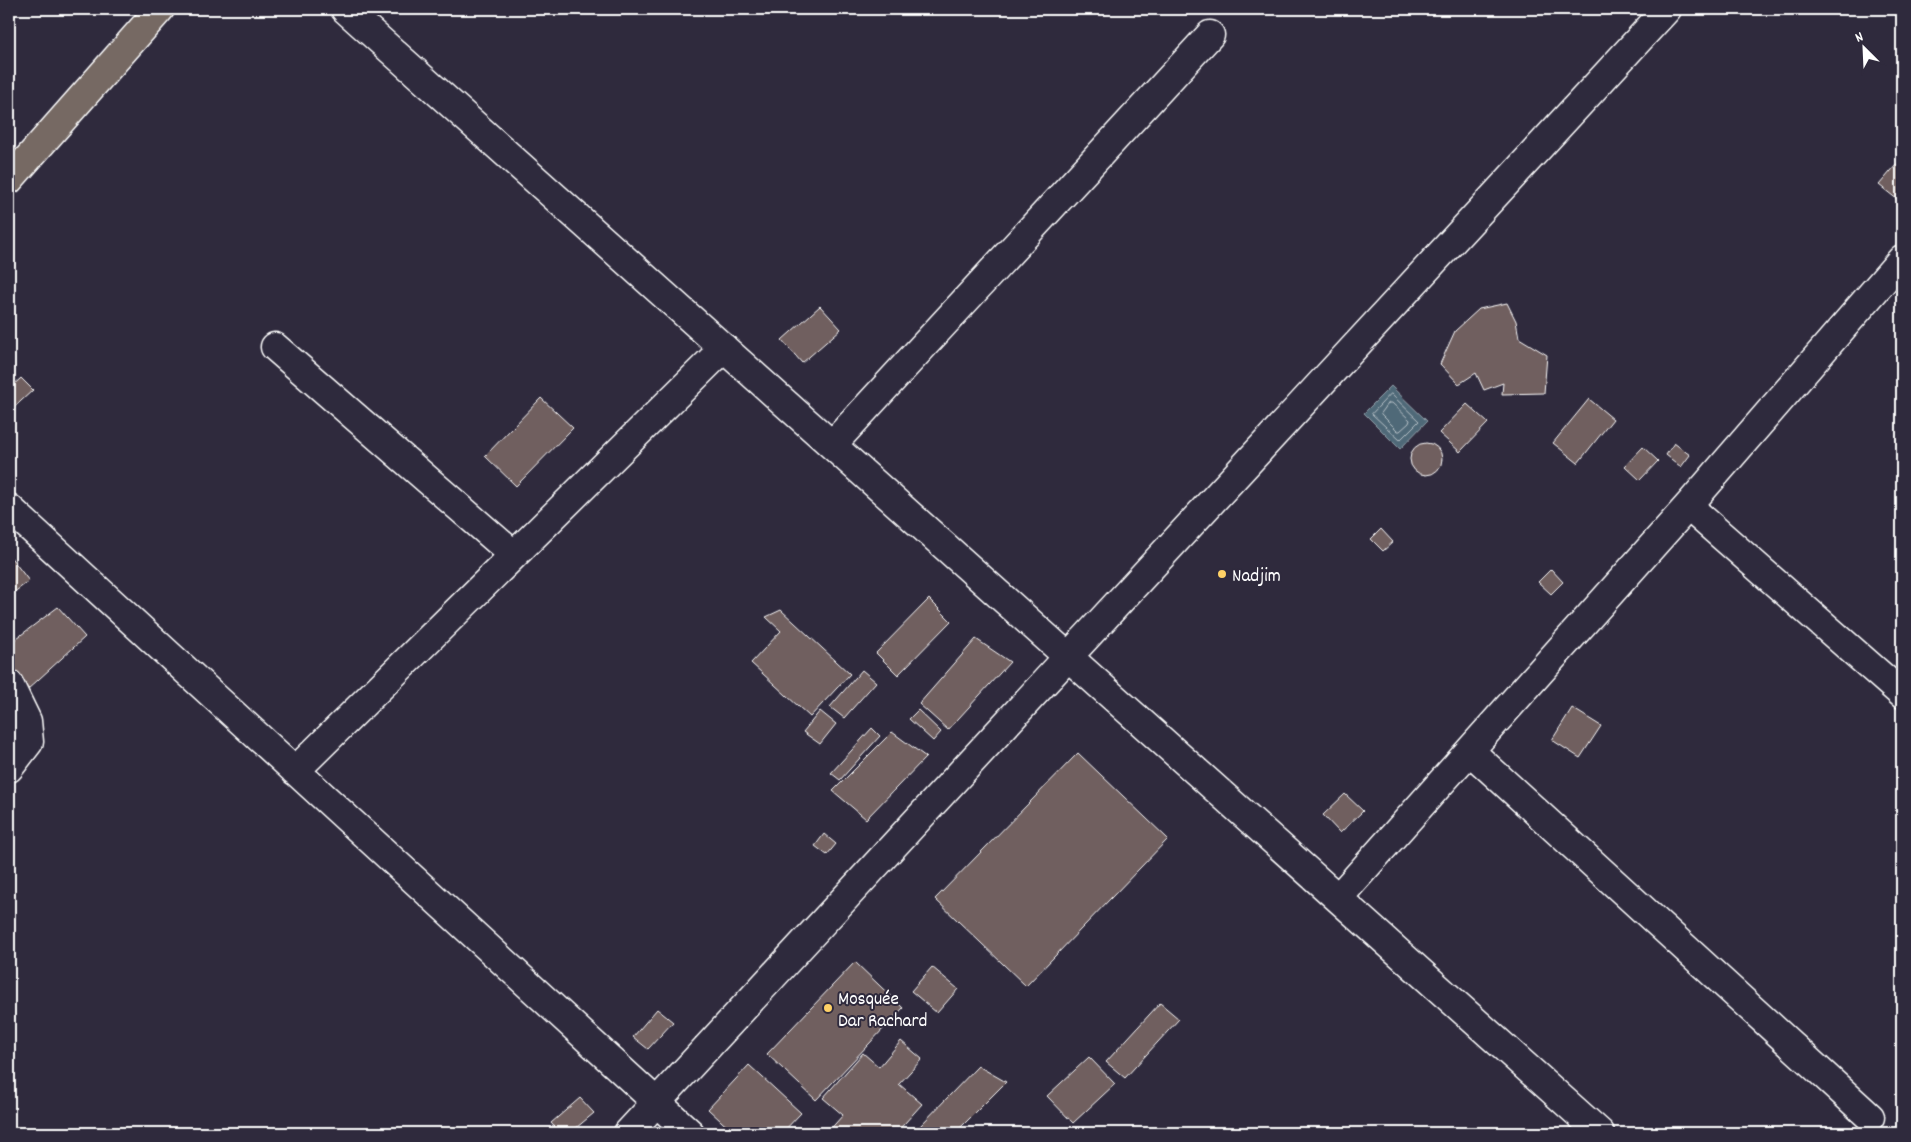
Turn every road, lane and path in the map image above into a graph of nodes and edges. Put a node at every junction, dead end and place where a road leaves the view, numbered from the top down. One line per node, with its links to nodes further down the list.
1 (160, 9): 5 (main road)
2 (346, 9): 8 (street)
3 (1668, 9): 13 (street)
4 (1210, 35): 9 (street)
5 (9, 180)
6 (1902, 259): 10 (street)
7 (275, 347): 12 (street)
8 (724, 348): 9 (street); 12 (street)
9 (832, 444): 13 (street)
10 (1688, 506): 15 (street); 16 (street)
11 (9, 508): 18 (street)
12 (514, 555): 18 (street)
13 (1069, 657): 19 (street); 20 (street)
14 (9, 684): 17 (street)
15 (1902, 694)
16 (1470, 751): 19 (street); 21 (street)
17 (9, 768)
18 (294, 771): 20 (street)
19 (1338, 898): 24 (street)
20 (657, 1103): 22 (street); 23 (street)
21 (1870, 1117)
22 (628, 1133)
23 (690, 1133)
24 (1600, 1133)

